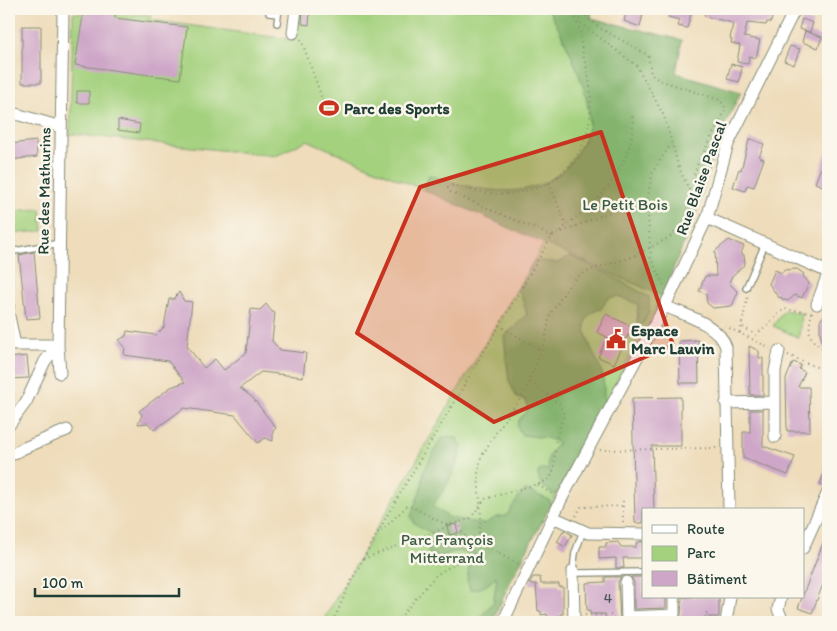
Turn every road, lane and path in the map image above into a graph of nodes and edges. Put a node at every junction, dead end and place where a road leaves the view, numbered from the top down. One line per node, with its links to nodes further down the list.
1 (62, 9): 14 (street, Rue des Mathurins)
2 (296, 9): 10 (street)
3 (569, 9): 8 (path)
4 (795, 9): 20 (street, Rue Blaise Pascal)
5 (581, 10): 8 (path); 17 (path)
6 (278, 11): 7 (lane); 9 (lane)
7 (269, 13)
8 (579, 22): 15 (path); 16 (path)
9 (277, 23)
10 (291, 30): 11 (path)
11 (324, 104)
12 (9, 112): 14 (street)
13 (632, 114): 21 (path)
14 (61, 127): 24 (street, Rue des Mathurins)
15 (672, 143): 17 (path); 18 (path)
16 (549, 182): 21 (path); 23 (path)
17 (693, 198): 19 (path); 26 (path)
18 (647, 200): 22 (path); 26 (path)
19 (702, 201)
20 (707, 218): 25 (street); 31 (street, Rue Blaise Pascal)
21 (566, 225): 22 (path)
22 (561, 231): 23 (path)
23 (552, 236): 37 (path)
24 (60, 243): 27 (lane); 40 (street, Rue des Mathurins)
25 (765, 244): 28 (street); 30 (lane)
26 (648, 248): 31 (path); 42 (path)
27 (9, 252)
28 (828, 273): 32 (street)
29 (9, 275): 34 (lane)
30 (746, 288): 38 (path)
31 (671, 294): 33 (street, Rue Blaise Pascal)
32 (817, 304): 41 (path)
33 (664, 306): 47 (street); 52 (street, Rue Blaise Pascal)
34 (9, 311)
35 (808, 312): 38 (path)
36 (9, 316): 40 (street)
37 (499, 325): 42 (path); 66 (path)
38 (743, 327): 39 (path)
39 (740, 333)
40 (58, 345): 44 (street, Rue des Mathurins); 48 (street)
41 (828, 350)
42 (541, 351): 45 (path)
43 (779, 351): 46 (street)
44 (60, 373)
45 (531, 382): 54 (path); 58 (path)
46 (775, 402): 47 (street); 50 (street)
47 (726, 403): 51 (street)
48 (9, 425)
49 (67, 430): 53 (street)
50 (775, 437)
51 (727, 448): 52 (path); 60 (street)
52 (587, 450): 56 (street, Rue Blaise Pascal)
53 (9, 456)
54 (537, 484): 56 (path); 58 (path)
55 (828, 492): 70 (street)
56 (561, 500): 61 (street, Rue Blaise Pascal)
57 (622, 501): 59 (path)
58 (480, 504): 62 (path); 69 (path)
59 (623, 506): 64 (path); 67 (path)
60 (729, 508)
61 (553, 516): 64 (street); 85 (street, Rue Blaise Pascal)
62 (458, 522): 63 (path); 69 (path)
63 (447, 525): 66 (path); 71 (path)
64 (571, 525): 65 (street)
65 (583, 531): 67 (street); 73 (lane)
66 (379, 533): 71 (path)
67 (623, 534): 68 (street)
68 (642, 534)
69 (478, 543): 72 (path); 84 (path)
70 (804, 546)
71 (363, 559): 83 (path)
72 (518, 564)
73 (573, 571): 74 (lane); 86 (street)
74 (642, 572)
75 (626, 582): 82 (street)
76 (674, 598): 81 (street)
77 (730, 598): 88 (street)
78 (781, 598): 89 (street)
79 (590, 615): 80 (path)
80 (612, 615)
81 (674, 616): 82 (street); 87 (path)
82 (627, 619)
83 (333, 622)
84 (396, 622)
85 (503, 622)
86 (574, 622)
87 (708, 622)
88 (726, 622)
89 (782, 622)

